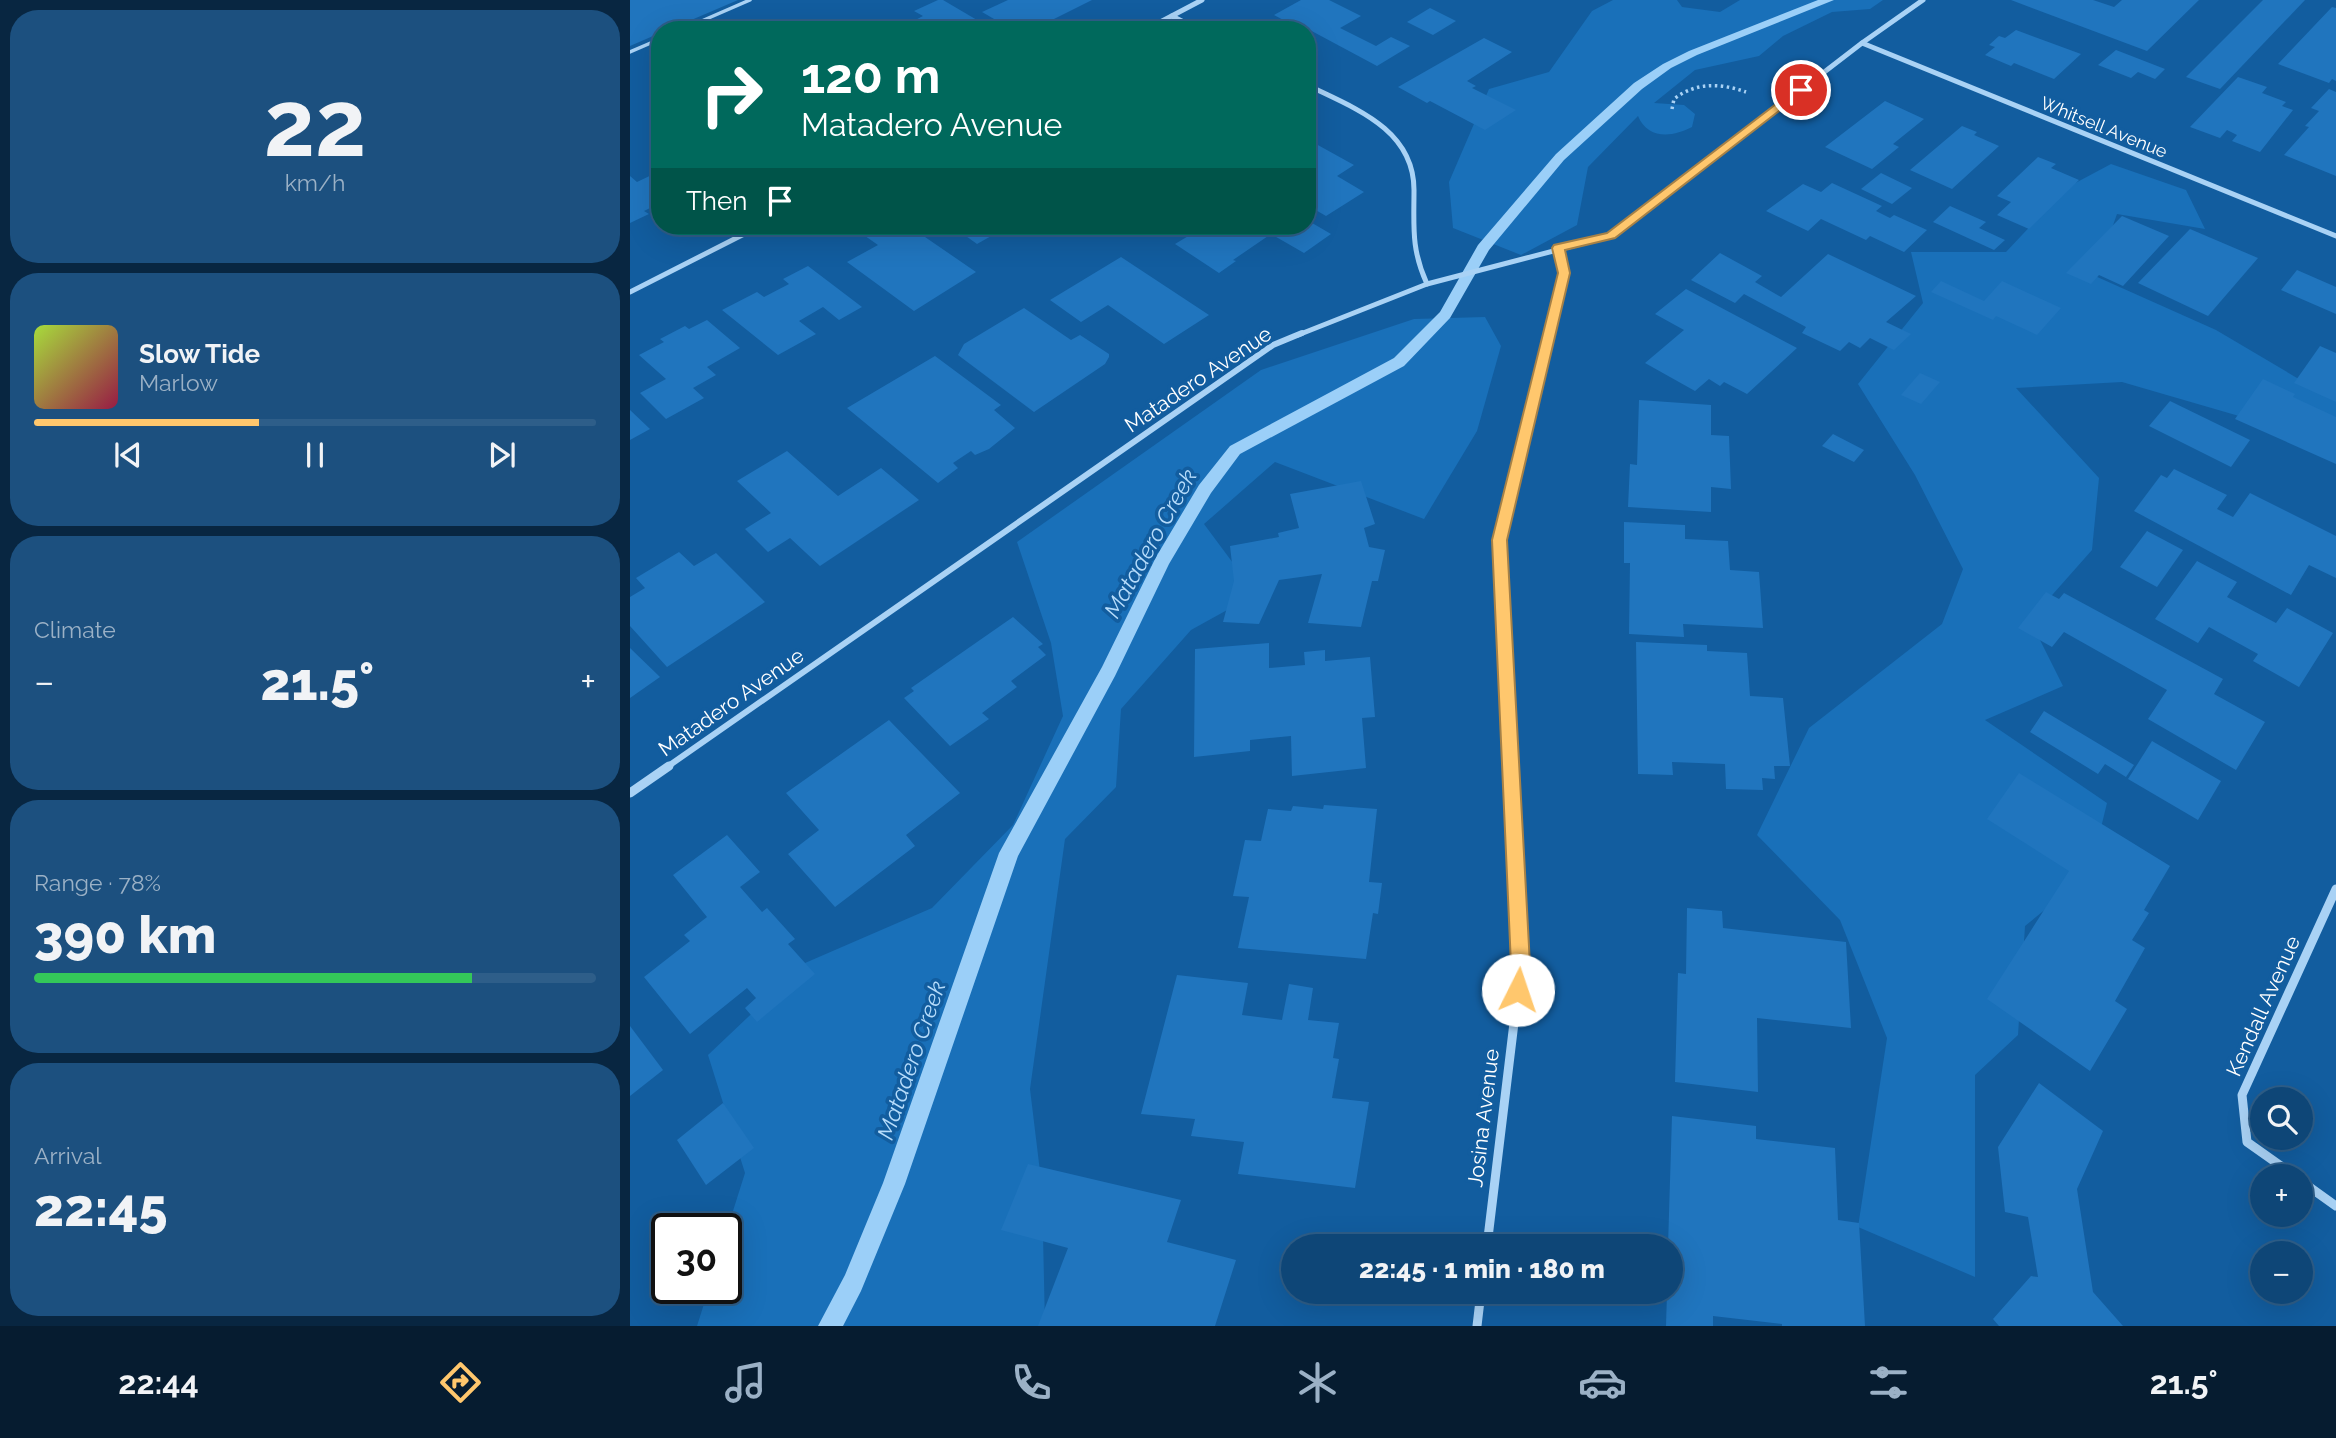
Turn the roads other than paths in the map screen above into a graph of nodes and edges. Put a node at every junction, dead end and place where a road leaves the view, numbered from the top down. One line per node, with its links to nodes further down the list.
1 (750, 0): 5 (lane)
2 (1202, 0): 4 (street)
3 (1923, 0): 9 (street, Matadero Avenue)
4 (1172, 16): 6 (street); 7 (street)
5 (702, 21)
6 (1163, 21)
7 (1182, 21)
8 (651, 43): 10 (lane)
9 (1863, 43): 13 (street, Whitsell Avenue); 14 (street, Matadero Avenue)
10 (630, 52)
11 (1316, 90): 15 (street)
12 (742, 235): 16 (street)
13 (2336, 236)
14 (1558, 248): 15 (street, Matadero Avenue); 22 (street, Josina Avenue)
15 (1427, 285): 17 (street, Matadero Avenue)
16 (630, 292)
17 (630, 793)
18 (2336, 889): 19 (street, Kendall Avenue)
19 (2278, 1164)
20 (2313, 1190): 21 (street)
21 (2336, 1206)
22 (1488, 1234)
23 (1480, 1304): 24 (street)
24 (1477, 1326)

